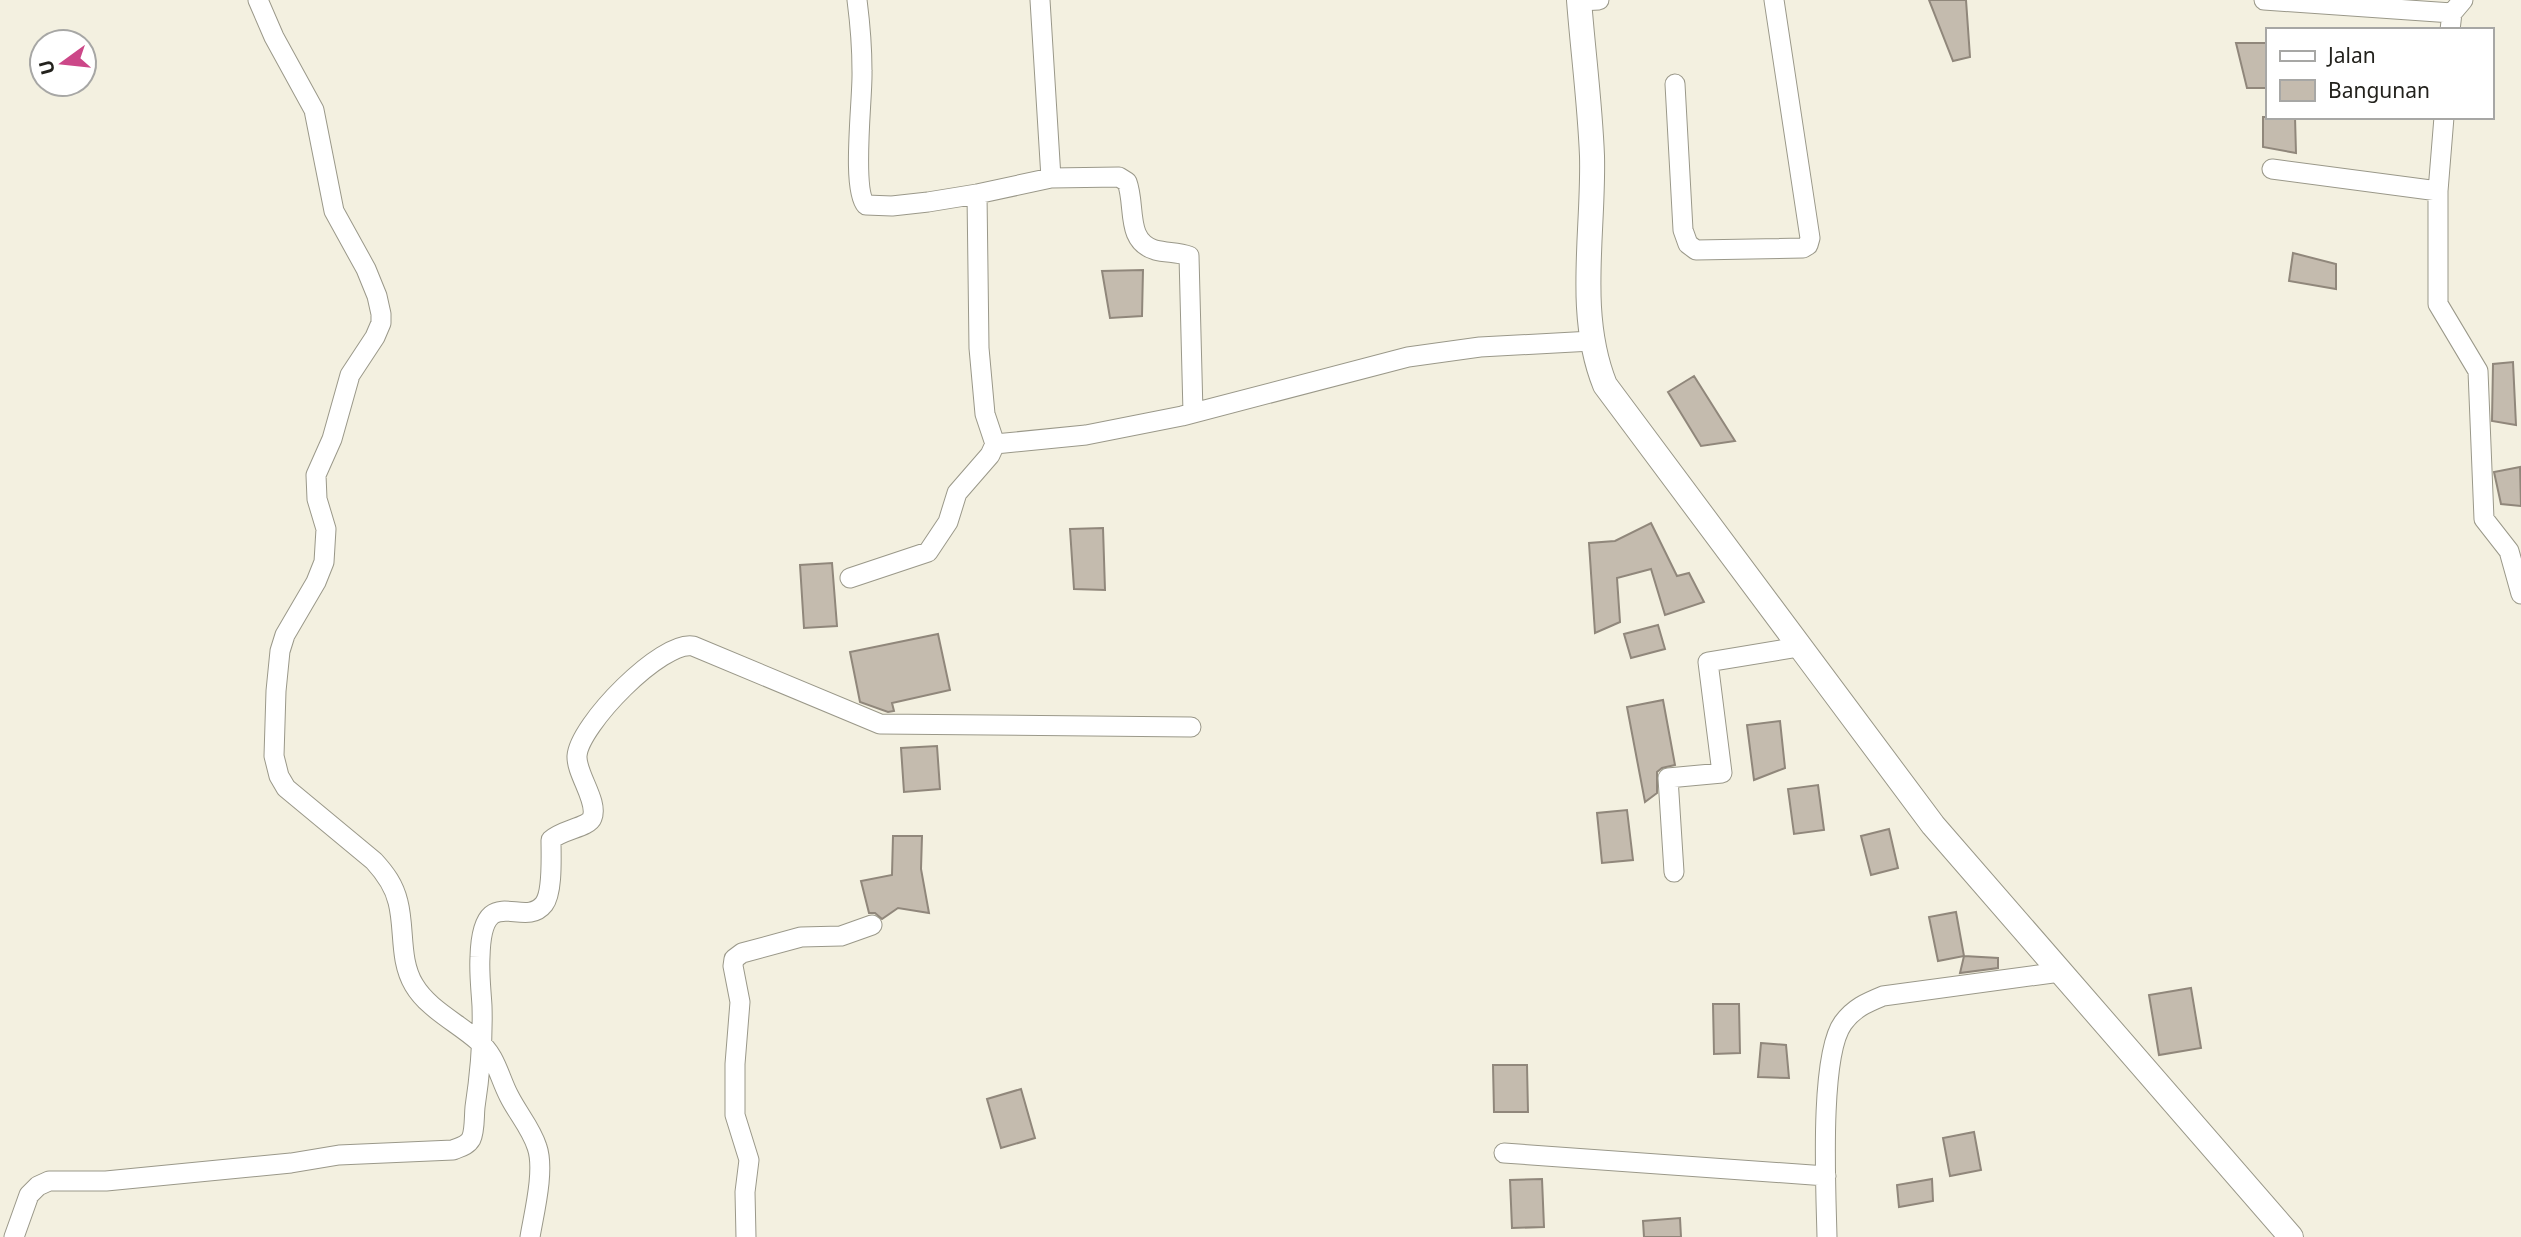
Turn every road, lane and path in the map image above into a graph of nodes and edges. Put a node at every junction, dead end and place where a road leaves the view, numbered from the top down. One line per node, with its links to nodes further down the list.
1 (258, 0): 24 (street)
2 (857, 0): 13 (street)
3 (1040, 0): 11 (street)
4 (1586, 0): 14 (street)
5 (1774, 0): 8 (street)
6 (2264, 0): 7 (street)
7 (2455, 14)
8 (1675, 84)
9 (2444, 119): 12 (street)
10 (2272, 169): 12 (street)
11 (1051, 178): 13 (street); 15 (street)
12 (2438, 191): 18 (street)
13 (977, 194): 16 (street)
14 (1592, 341): 15 (street); 19 (street)
15 (1193, 413): 16 (street)
16 (995, 444): 17 (street)
17 (850, 578)
18 (2521, 594)
19 (1799, 647): 21 (street); 23 (street)
20 (1191, 727): 24 (street)
21 (1674, 872)
22 (872, 925): 29 (street)
23 (2060, 972): 26 (street); 31 (street)
24 (481, 1043): 27 (street); 28 (street)
25 (1504, 1153): 26 (street)
26 (1826, 1177): 30 (street)
27 (14, 1237)
28 (530, 1237)
29 (746, 1237)
30 (1827, 1237)
31 (2291, 1237)

